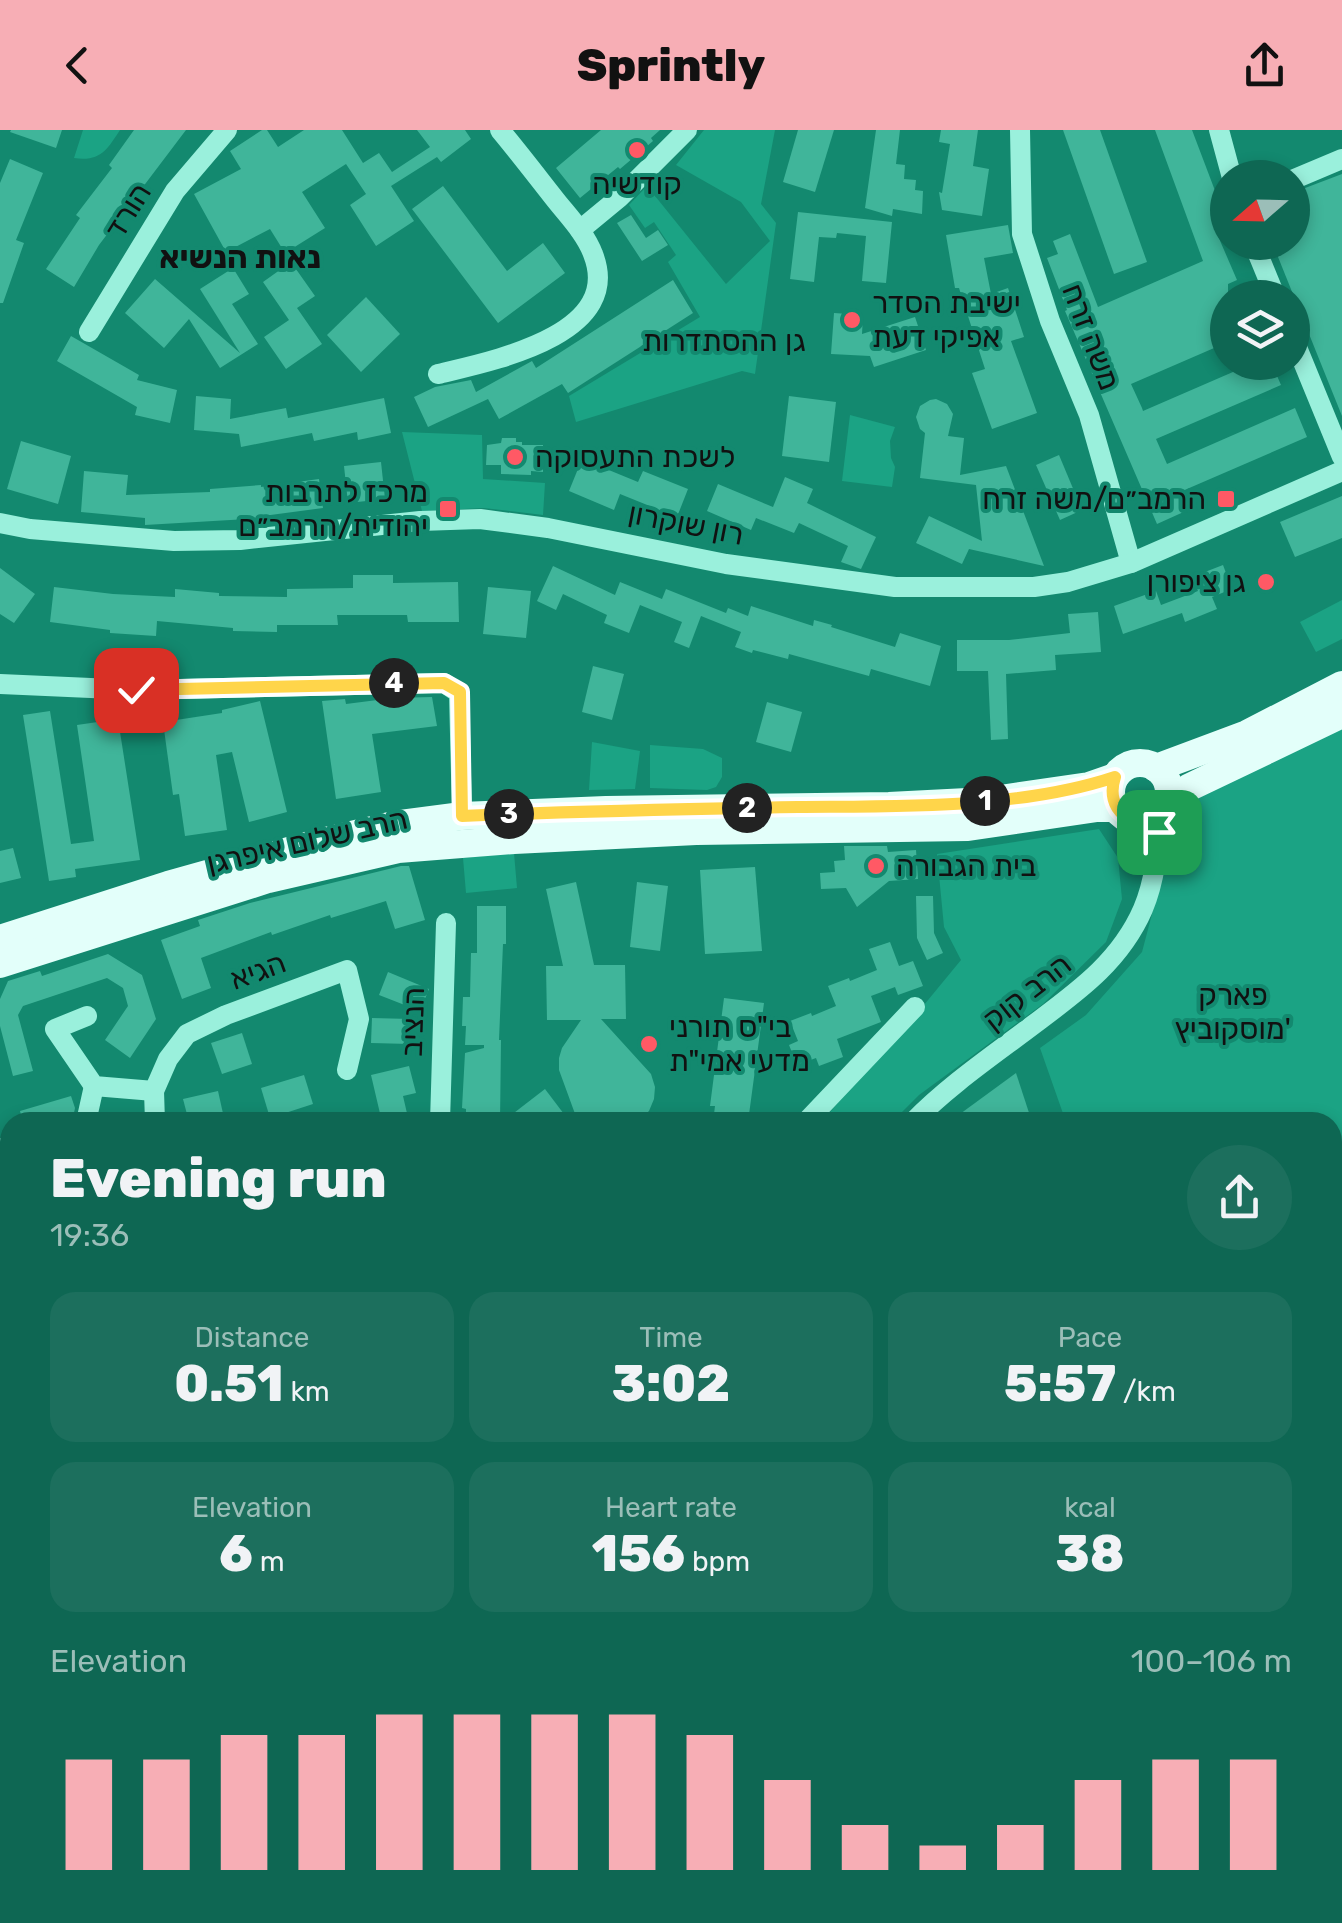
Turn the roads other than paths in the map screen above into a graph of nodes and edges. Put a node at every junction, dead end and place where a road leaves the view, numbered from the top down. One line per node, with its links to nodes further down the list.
1 (228, 130): 10 (street, הורד)
2 (500, 130): 9 (street)
3 (687, 130): 9 (street)
4 (1020, 130): 16 (street, משה זרח)
5 (1219, 130): 7 (street)
6 (1342, 159): 8 (street)
7 (1227, 160)
8 (1310, 172)
9 (580, 230): 11 (street)
10 (89, 332)
11 (438, 374)
12 (1310, 380): 13 (street)
13 (1342, 457)
14 (1342, 471): 16 (street, רון שוקרון)
15 (0, 523): 16 (street, רון שוקרון)
16 (1130, 562)
17 (0, 684): 24 (street)
18 (1342, 685): 20 (main road)
19 (1342, 714): 22 (main road)
20 (1156, 768): 21 (main road); 22 (main road)
21 (1115, 777): 23 (main road); 24 (main road, הרב שלום איפרגן)
22 (1164, 808): 23 (main road); 25 (street, הרב קוק)
23 (1125, 814): 25 (street); 28 (main road, הרב שלום איפרגן)
24 (462, 816): 27 (main road, הרב שלום איפרגן)
25 (1150, 888): 38 (street, הרב קוק)
26 (446, 923): 36 (street, הנציב)
27 (0, 940)
28 (0, 964)
29 (914, 1007): 37 (street)
30 (88, 1016): 32 (street)
31 (347, 1070): 33 (street, הגיא)
32 (94, 1086): 33 (street); 34 (street)
33 (154, 1091): 35 (street, הגיא)
34 (88, 1112)
35 (155, 1112)
36 (440, 1112)
37 (815, 1112)
38 (924, 1112)

